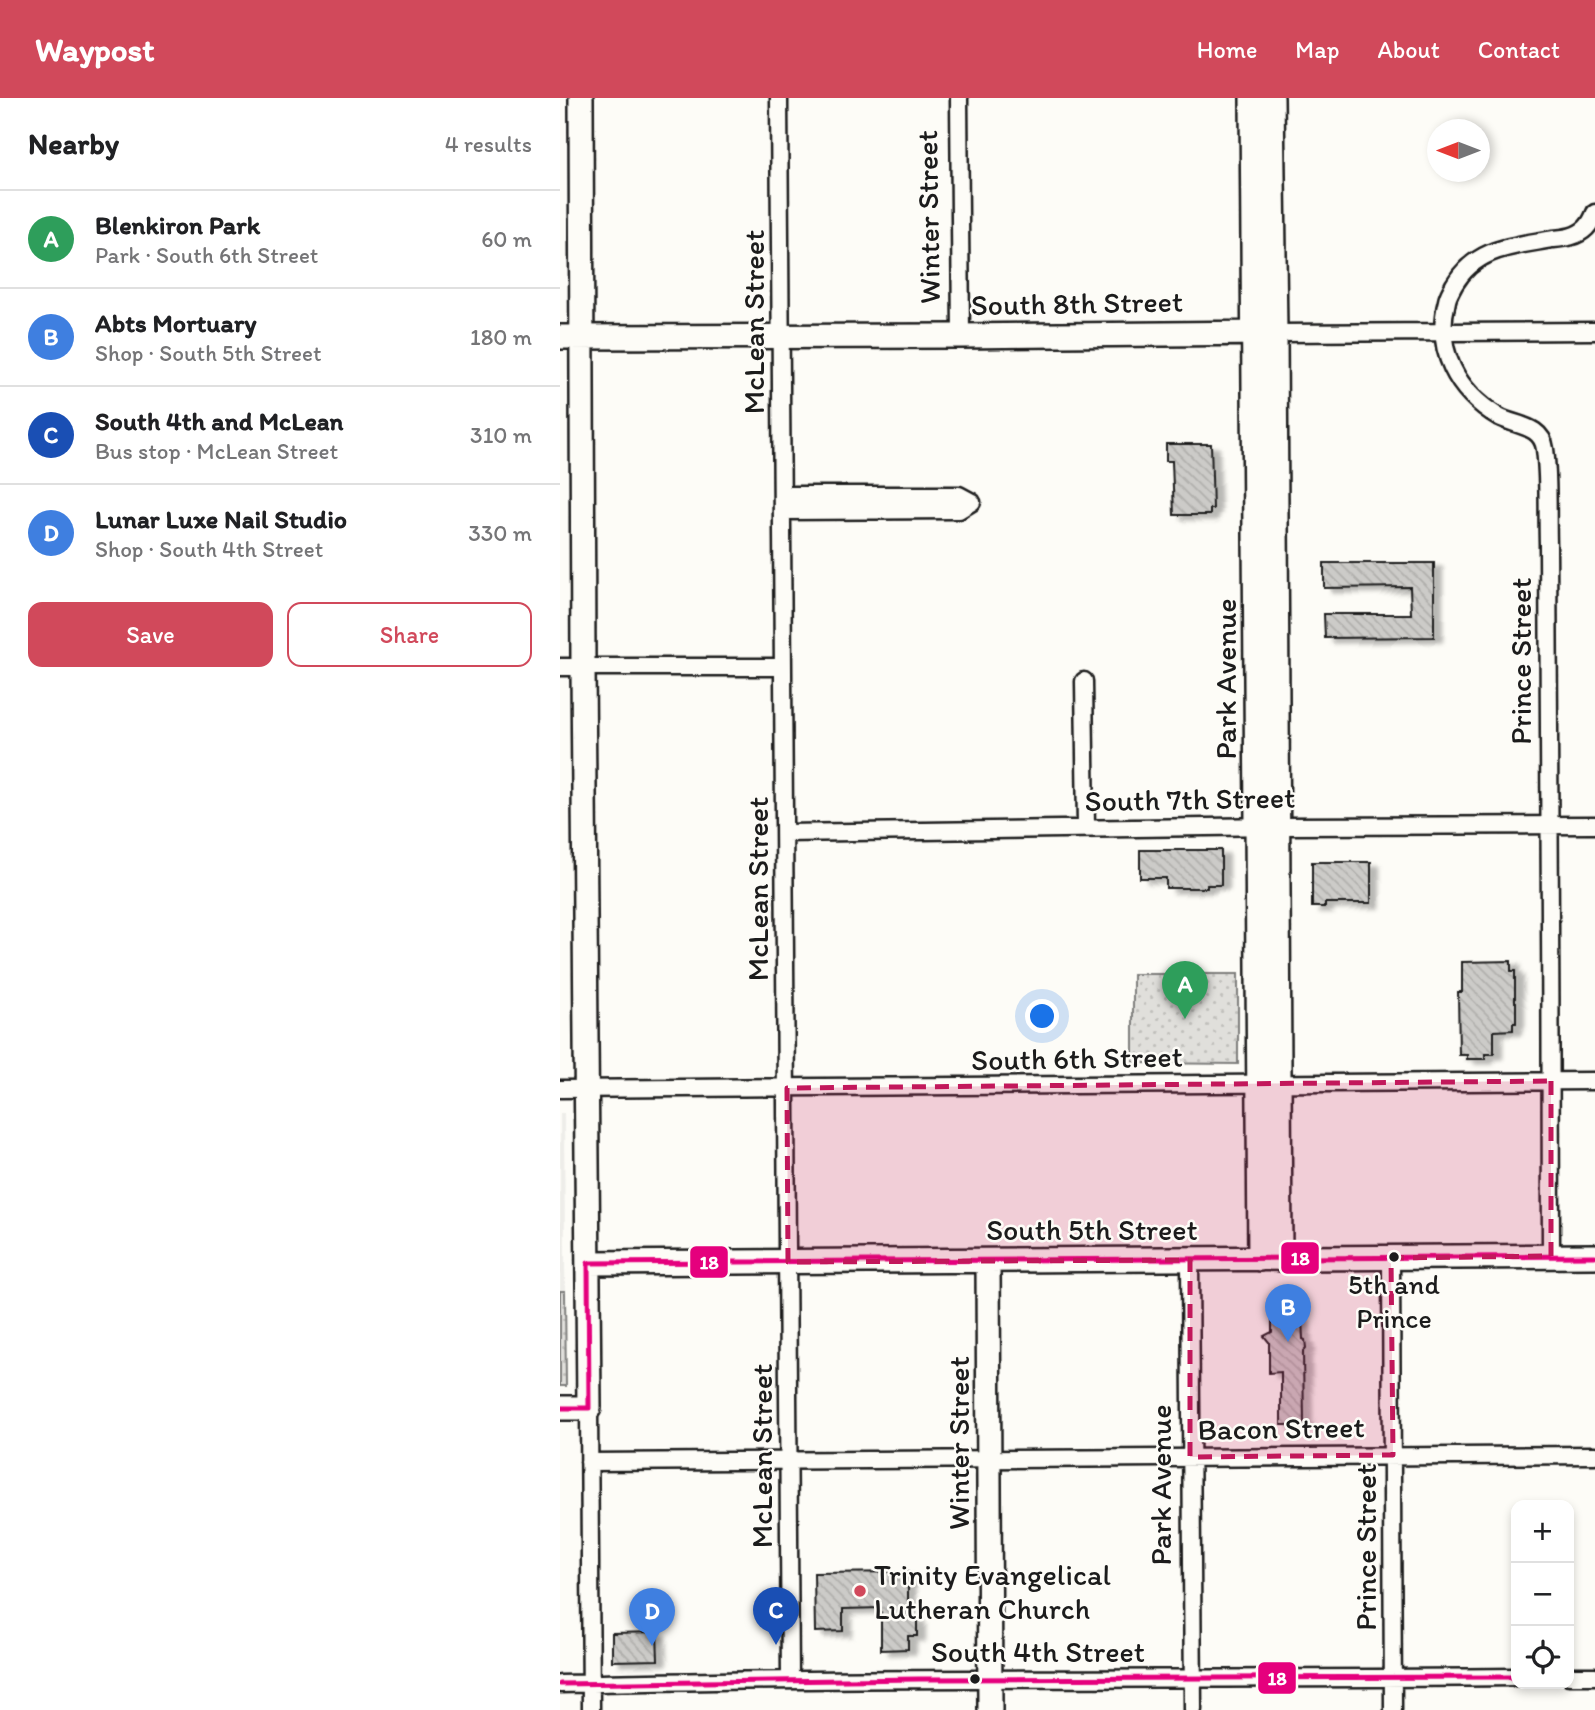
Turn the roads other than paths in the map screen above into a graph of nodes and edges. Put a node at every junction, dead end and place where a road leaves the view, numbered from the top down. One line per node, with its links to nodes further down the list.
1 (582, 98): 12 (street)
2 (779, 98): 10 (street, McLean Street)
3 (959, 98): 11 (street, Winter Street)
4 (1252, 98): 9 (street, Park Avenue)
5 (1272, 98): 9 (street, Park Avenue)
6 (1595, 213): 8 (street, Prince Street)
7 (1595, 331): 8 (street, South 8th Street)
8 (1443, 332): 9 (street, South 8th Street); 18 (street, Prince Street)
9 (1264, 333): 11 (street, South 8th Street); 20 (street, Park Avenue)
10 (782, 336): 11 (street, South 8th Street); 12 (street, South 8th Street); 13 (street, McLean Street)
11 (961, 336)
12 (571, 337): 15 (street)
13 (782, 503): 13 (street); 16 (street, McLean Street)
14 (560, 667): 15 (street)
15 (583, 667): 16 (street); 28 (street)
16 (783, 667): 22 (street, McLean Street)
17 (1084, 681): 21 (street)
18 (1549, 825): 19 (street, South 7th Street); 20 (street, South 7th Street); 23 (street, Prince Street)
19 (1595, 825)
20 (1268, 827): 21 (street, South 7th Street); 25 (street, Park Avenue)
21 (1086, 828): 22 (street, South 7th Street)
22 (785, 833): 26 (street, McLean Street)
23 (1551, 1081): 24 (street, South 6th Street); 25 (street, South 6th Street); 29 (street, Prince Street)
24 (1595, 1081)
25 (1269, 1084): 26 (street, South 6th Street); 33 (street, Park Avenue)
26 (787, 1088): 28 (street, South 6th Street); 35 (street, McLean Street)
27 (560, 1089): 28 (street, South 6th Street)
28 (587, 1089): 36 (street)
29 (1551, 1256): 30 (street, South 5th Street); 31 (street, South 5th Street)
30 (1595, 1256)
31 (1391, 1258): 33 (street, South 5th Street); 39 (street, Prince Street)
32 (1190, 1259): 33 (street, South 5th Street); 34 (street, South 5th Street); 41 (street, Park Avenue)
33 (1270, 1259)
34 (988, 1261): 35 (street, South 5th Street); 42 (street, Winter Street)
35 (788, 1262): 36 (street, South 5th Street); 43 (street, McLean Street)
36 (588, 1263): 38 (street)
37 (560, 1408): 38 (street)
38 (589, 1408): 44 (street)
39 (1393, 1455): 40 (street, Bacon Street); 41 (street, Bacon Street); 48 (street, Prince Street)
40 (1595, 1455)
41 (1190, 1457): 42 (street, Bacon Street); 51 (street, Park Avenue)
42 (990, 1459): 43 (street, Bacon Street); 50 (street, Winter Street)
43 (789, 1460): 44 (street, Bacon Street); 49 (street, McLean Street)
44 (589, 1462): 53 (street)
45 (1511, 1676): 48 (street, South 4th Street)
46 (1574, 1676): 47 (street)
47 (1595, 1676)
48 (1393, 1678): 51 (street, South 4th Street); 57 (street, Prince Street)
49 (790, 1679): 50 (street, South 4th Street); 53 (street, South 4th Street)
50 (990, 1679): 51 (street, South 4th Street); 55 (street, Winter Street)
51 (1193, 1679): 56 (street, Park Avenue)
52 (560, 1684): 53 (street, South 4th Street)
53 (590, 1684): 54 (street)
54 (591, 1710)
55 (990, 1710)
56 (1193, 1710)
57 (1393, 1710)

